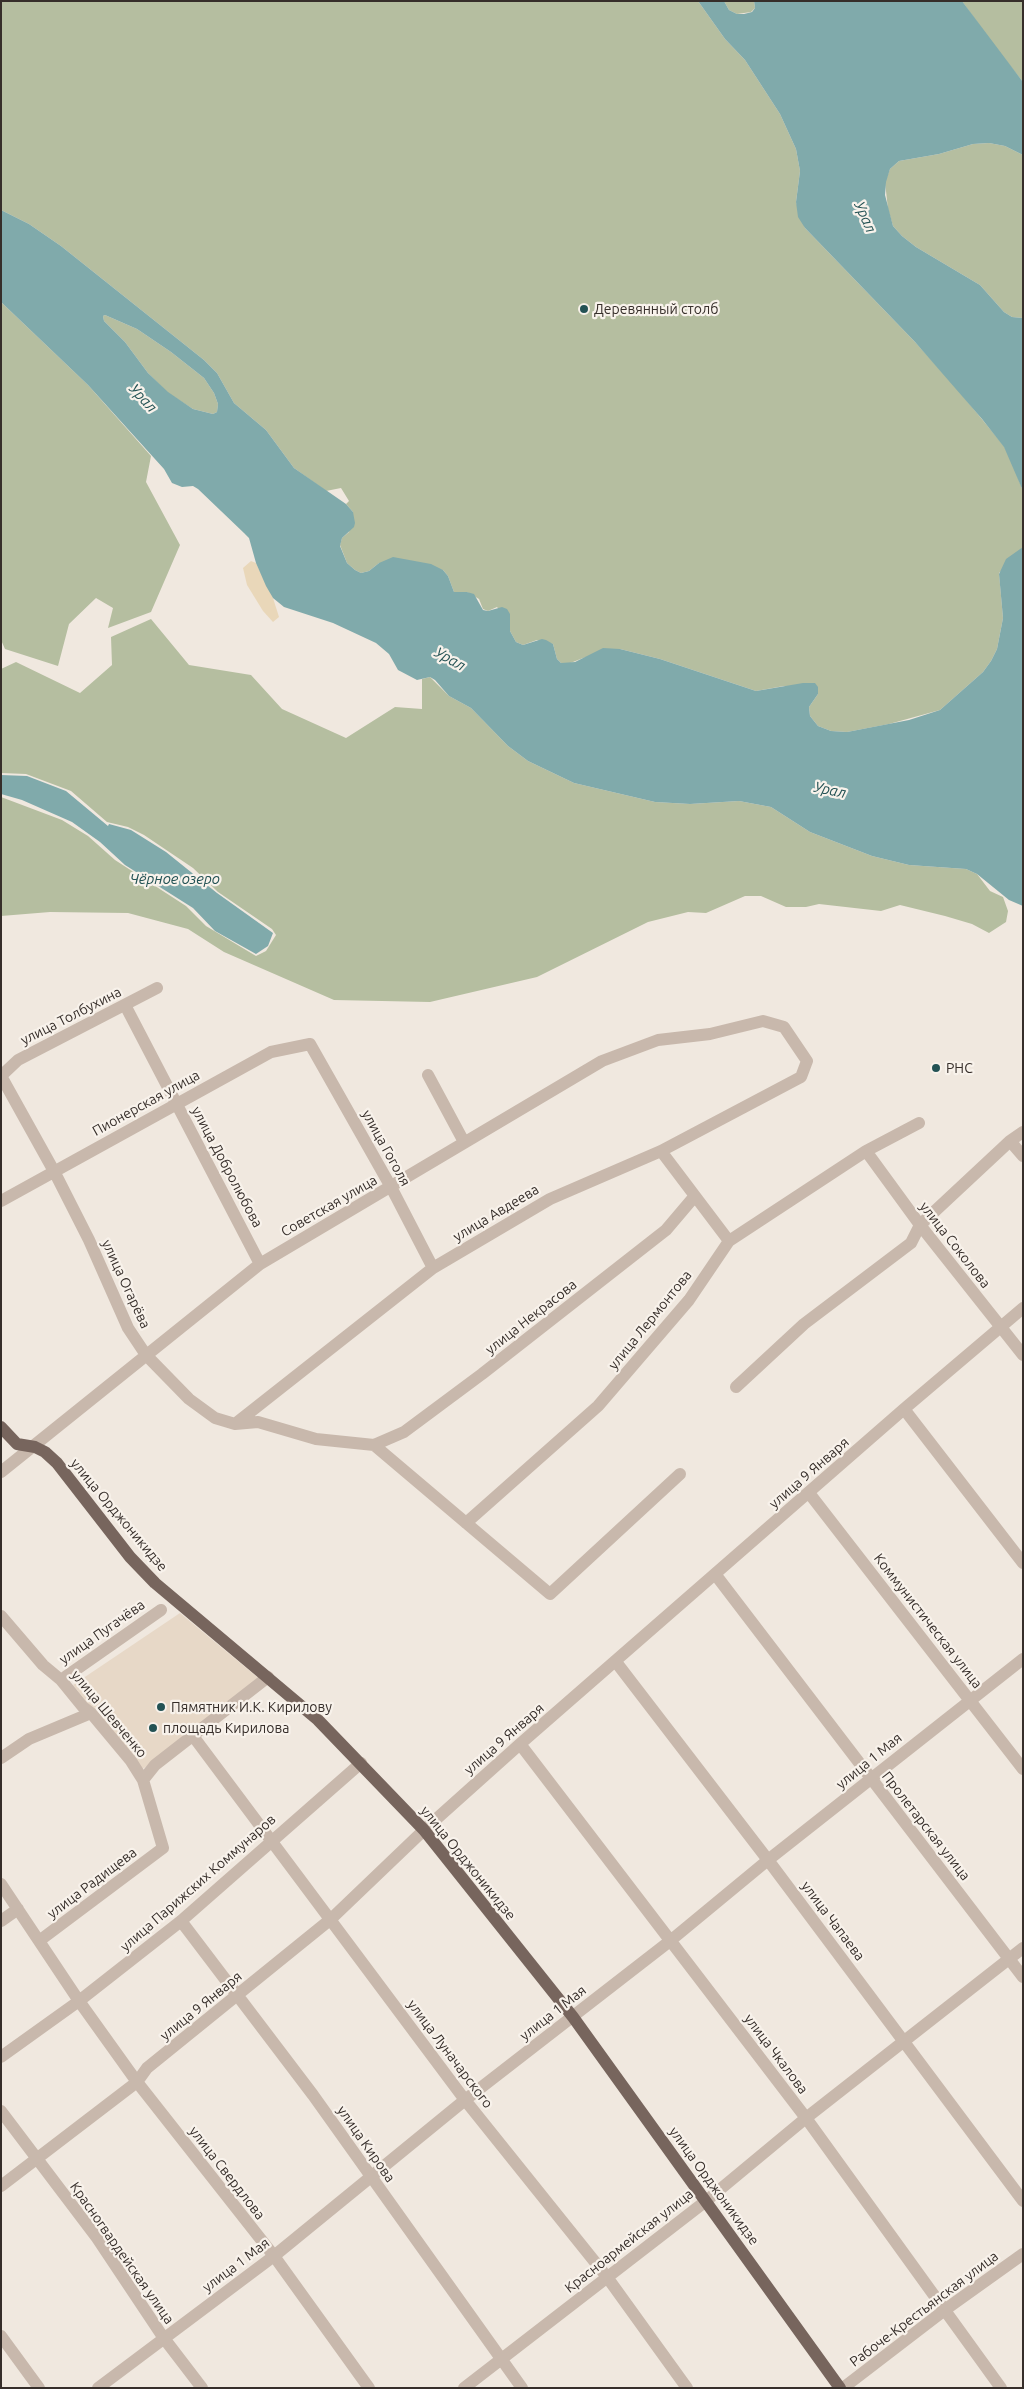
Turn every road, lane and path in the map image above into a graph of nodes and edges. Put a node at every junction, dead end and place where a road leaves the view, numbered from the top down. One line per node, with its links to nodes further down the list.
1 (158, 988): 2 (street, улица Толбухина)
2 (125, 1005): 5 (street, улица Толбухина); 7 (street, улица Добролюбова)
3 (310, 1044): 7 (street, Пионерская улица); 16 (street, улица Гоголя)
4 (428, 1075): 11 (street)
5 (1, 1076): 15 (street, улица Огарёва)
6 (802, 1077): 11 (street, Советская улица); 12 (street, улица Авдеева)
7 (176, 1103): 15 (street, Пионерская улица); 21 (street, улица Добролюбова)
8 (919, 1123): 13 (street, улица Лермонтова)
9 (1023, 1132): 10 (street)
10 (1010, 1141): 14 (street); 19 (street)
11 (464, 1142): 16 (street, Советская улица)
12 (661, 1151): 17 (street); 22 (street, улица Авдеева)
13 (866, 1151): 19 (street, улица Соколова); 20 (street, улица Лермонтова)
14 (1023, 1156)
15 (55, 1173): 18 (street, Пионерская улица); 25 (street, улица Огарёва)
16 (391, 1187): 21 (street, Советская улица); 22 (street, улица Гоголя)
17 (694, 1197): 20 (street); 31 (street, улица Некрасова)
18 (1, 1201)
19 (920, 1225): 24 (street, улица Соколова); 27 (street)
20 (729, 1241): 36 (street, улица Лермонтова)
21 (260, 1264): 25 (street, Советская улица)
22 (434, 1268): 29 (street, улица Авдеева)
23 (1023, 1308): 24 (street, улица 9 Января)
24 (1001, 1326): 26 (street, улица Соколова); 28 (street, улица 9 Января)
25 (146, 1355): 29 (street, улица Огарёва); 32 (street, Советская улица)
26 (1023, 1355)
27 (736, 1387)
28 (904, 1409): 35 (street, улица 9 Января); 37 (street)
29 (235, 1424): 31 (street, улица Огарёва)
30 (1, 1427): 32 (main road, улица Орджоникидзе)
31 (374, 1445): 36 (street)
32 (35, 1447): 33 (street, Советская улица); 43 (main road, улица Орджоникидзе)
33 (1, 1472)
34 (680, 1474): 36 (street)
35 (809, 1493): 38 (street, улица 9 Января); 45 (street, Коммунистическая улица)
36 (466, 1524)
37 (1023, 1563)
38 (715, 1574): 42 (street, улица 9 Января); 53 (street, Пролетарская улица)
39 (162, 1610): 44 (street, улица Пугачёва)
40 (3, 1622): 44 (street, улица Шевченко)
41 (1023, 1659): 45 (street, улица 1 Мая)
42 (616, 1662): 48 (street, улица 9 Января); 57 (street, улица Чапаева)
43 (268, 1677): 47 (street); 50 (main road, улица Орджоникидзе)
44 (60, 1680): 46 (street, улица Шевченко)
45 (970, 1699): 51 (street, Коммунистическая улица); 53 (street, улица 1 Мая)
46 (91, 1713): 49 (street); 52 (street, улица Шевченко)
47 (193, 1736): 52 (street); 55 (street, улица Луначарского)
48 (520, 1744): 54 (street, улица 9 Января); 63 (street, улица Чкалова)
49 (1, 1758)
50 (361, 1763): 54 (main road, улица Орджоникидзе); 55 (street, улица Парижских Коммунаров)
51 (1023, 1769)
52 (144, 1780): 56 (street, улица Шевченко)
53 (871, 1780): 57 (street, улица 1 Мая); 66 (street, Пролетарская улица)
54 (424, 1830): 60 (street, улица 9 Января); 70 (main road, улица Орджоникидзе)
55 (270, 1841): 60 (street, улица Луначарского); 61 (street, улица Парижских Коммунаров)
56 (163, 1848): 64 (street, улица Радищева)
57 (768, 1860): 63 (street, улица 1 Мая); 71 (street, улица Чапаева)
58 (1, 1884): 59 (street, улица Свердлова)
59 (18, 1909): 62 (street); 64 (street, улица Свердлова)
60 (331, 1919): 68 (street, улица 9 Января); 74 (street, улица Луначарского)
61 (181, 1921): 68 (street, улица Кирова); 69 (street, улица Парижских Коммунаров)
62 (1, 1922)
63 (670, 1940): 70 (street, улица 1 Мая); 76 (street, улица Чкалова)
64 (39, 1941): 69 (street, улица Свердлова)
65 (1023, 1948): 66 (street, Красноармейская улица)
66 (1009, 1958): 67 (street, Пролетарская улица); 71 (street, Красноармейская улица)
67 (1023, 1977)
68 (238, 1996): 73 (street, улица 9 Января); 78 (street, улица Кирова)
69 (79, 2001): 72 (street, улица Парижских Коммунаров); 73 (street, улица Свердлова)
70 (573, 2017): 74 (street, улица 1 Мая); 80 (main road, улица Орджоникидзе)
71 (905, 2042): 76 (street, Красноармейская улица); 81 (street, улица Чапаева)
72 (1, 2056)
73 (137, 2082): 77 (street, улица 9 Января); 83 (street, улица Свердлова)
74 (465, 2100): 78 (street, улица 1 Мая); 84 (street, улица Луначарского)
75 (1, 2111): 77 (street, Красногвардейская улица)
76 (806, 2118): 80 (street, Красноармейская улица); 85 (street, улица Чкалова)
77 (36, 2161): 79 (street, улица 9 Января); 87 (street, Красногвардейская улица)
78 (370, 2176): 83 (street, улица 1 Мая); 88 (street, улица Кирова)
79 (1, 2186)
80 (706, 2201): 84 (street, Красноармейская улица); 96 (main road, улица Орджоникидзе)
81 (1023, 2201)
82 (1023, 2254): 85 (street, Рабоче-Крестьянская улица)
83 (274, 2256): 87 (street, улица 1 Мая); 92 (street, улица Свердлова)
84 (607, 2277): 88 (street, Красноармейская улица); 95 (street, улица Луначарского)
85 (946, 2309): 96 (street, Рабоче-Крестьянская улица); 97 (street, улица Чкалова)
86 (1, 2336): 89 (street)
87 (163, 2337): 90 (street, улица 1 Мая); 91 (street, Красногвардейская улица)
88 (502, 2359): 93 (street, Красноармейская улица); 94 (street, улица Кирова)
89 (39, 2388)
90 (98, 2388)
91 (202, 2388)
92 (369, 2388)
93 (464, 2388)
94 (522, 2388)
95 (686, 2388)
96 (842, 2388)
97 (1001, 2388)

